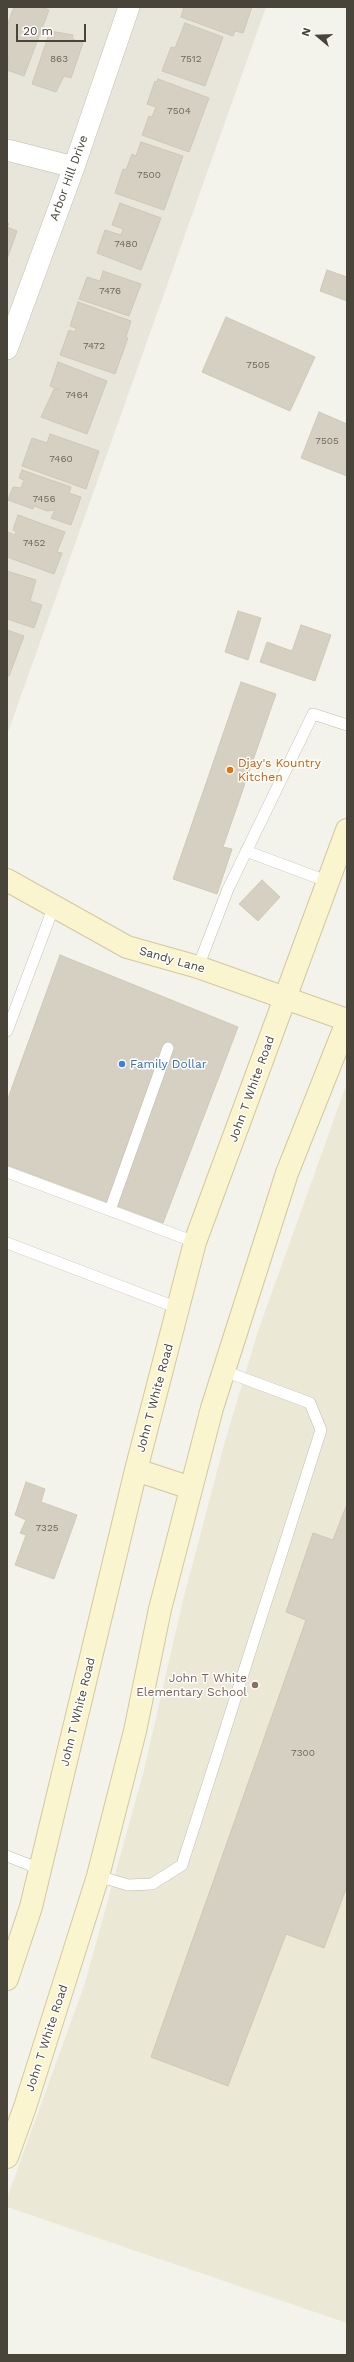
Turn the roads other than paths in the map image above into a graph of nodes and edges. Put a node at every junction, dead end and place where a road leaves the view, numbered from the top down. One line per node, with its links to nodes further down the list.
1 (129, 7): 3 (street, Arbor Hill Drive)
2 (7, 150): 3 (street)
3 (74, 167): 4 (street, Arbor Hill Drive)
4 (7, 348)
5 (347, 725): 7 (lane)
6 (347, 830): 9 (main road, John T White Road)
7 (246, 851): 9 (lane); 11 (lane)
8 (7, 880): 10 (main road, Sandy Lane)
9 (329, 882): 12 (main road, John T White Road)
10 (54, 906): 11 (main road, Sandy Lane); 14 (lane)
11 (198, 967): 12 (main road, Sandy Lane)
12 (286, 996): 13 (main road, Sandy Lane); 18 (main road, John T White Road)
13 (347, 1021): 21 (main road, John T White Road)
14 (7, 1030)
15 (168, 1048): 17 (lane)
16 (7, 1172): 17 (lane)
17 (110, 1210): 18 (lane)
18 (195, 1242): 20 (main road, John T White Road)
19 (7, 1243): 20 (lane)
20 (178, 1308): 22 (main road, John T White Road)
21 (224, 1371): 23 (main road, John T White Road); 26 (lane)
22 (136, 1470): 23 (main road); 25 (main road, John T White Road)
23 (191, 1488): 26 (main road, John T White Road)
24 (7, 1856): 25 (lane)
25 (40, 1868): 27 (main road, John T White Road)
26 (98, 1876): 28 (main road, John T White Road)
27 (7, 1979)
28 (7, 2157)

